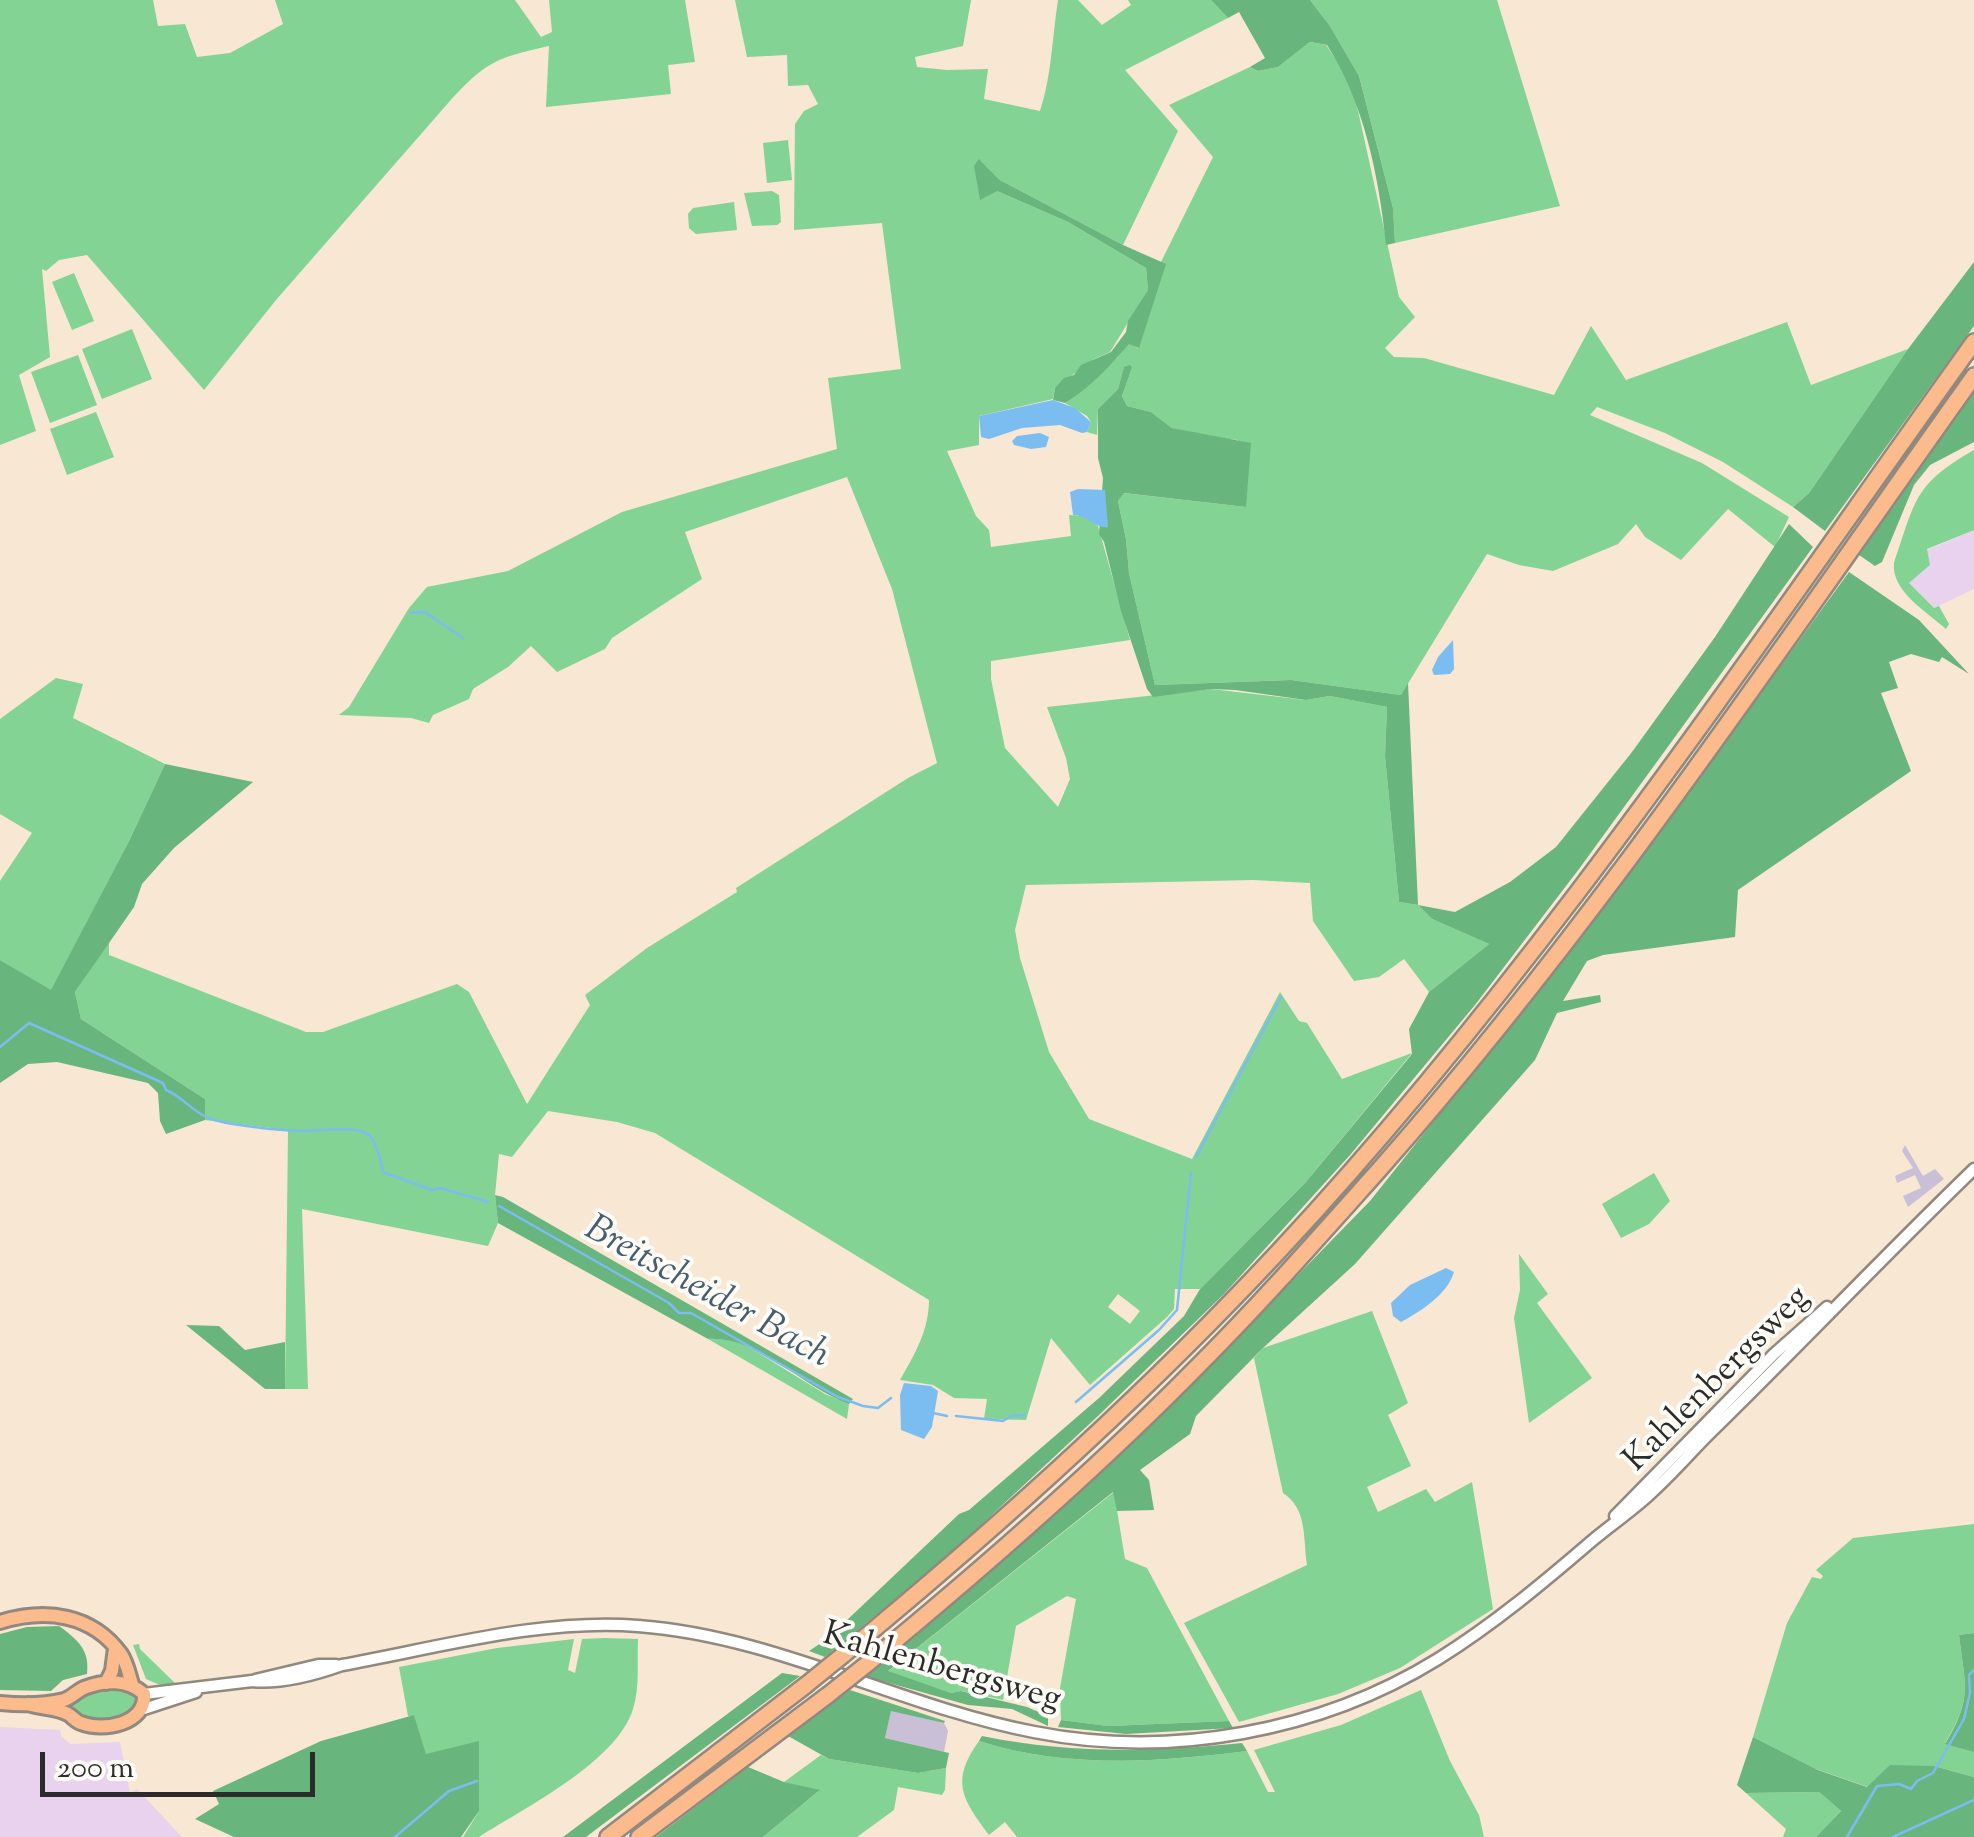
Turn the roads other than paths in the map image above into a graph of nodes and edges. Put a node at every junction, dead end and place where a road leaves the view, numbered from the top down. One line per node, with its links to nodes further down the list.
1 (1974, 342): 11 (highway, bridge)
2 (1974, 376): 12 (highway, bridge)
3 (1974, 1168): 8 (street, Kahlenbergsweg)
4 (0, 1622): 5 (main road)
5 (115, 1648): 6 (main road); 7 (main road)
6 (106, 1683): 7 (main road, Kahlenbergsweg); 10 (main road, Kahlenbergsweg)
7 (132, 1684): 8 (main road)
8 (144, 1702): 10 (main road, Kahlenbergsweg)
9 (0, 1703): 10 (main road, Kahlenbergsweg)
10 (68, 1706)
11 (608, 1837)
12 (639, 1837)

